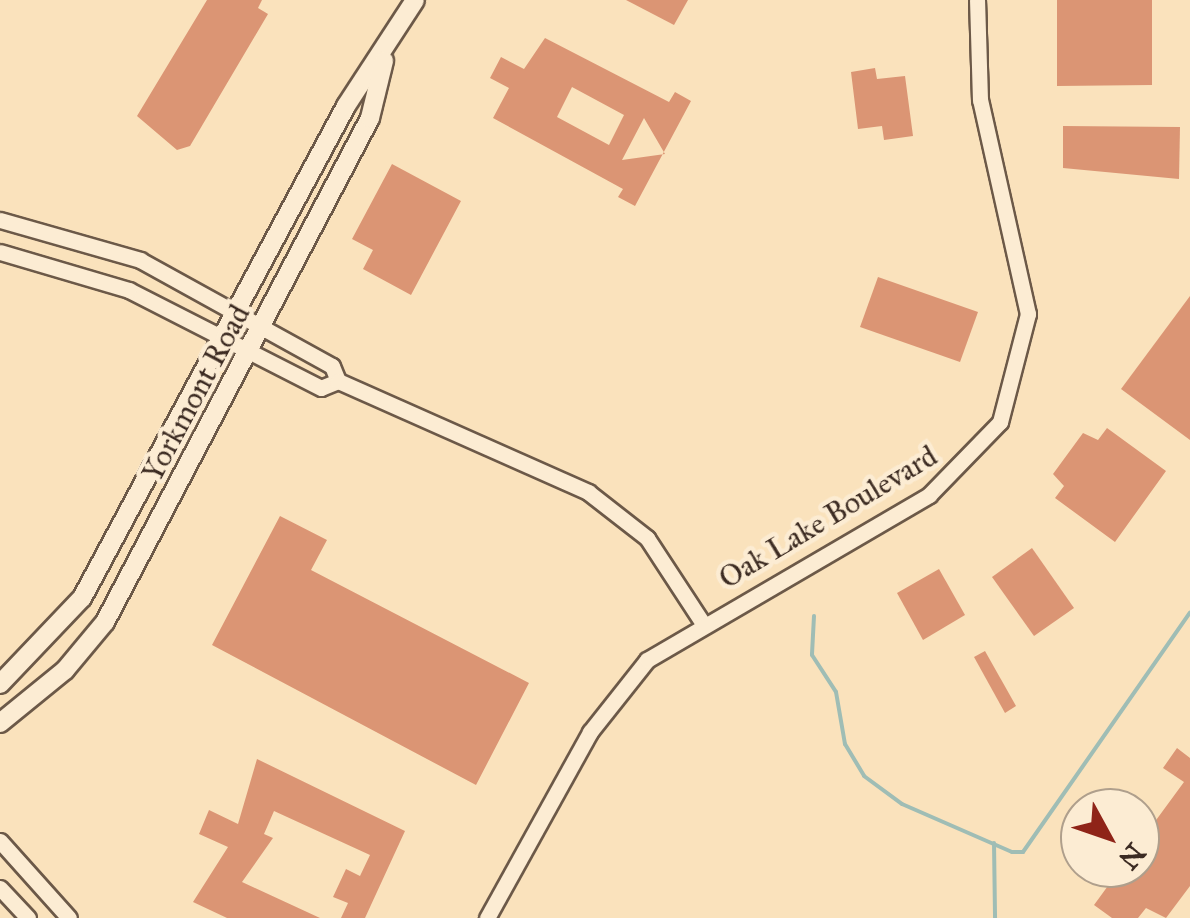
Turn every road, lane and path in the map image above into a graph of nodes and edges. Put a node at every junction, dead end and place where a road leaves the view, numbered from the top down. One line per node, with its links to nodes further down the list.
1 (415, 0): 3 (street, Yorkmont Road)
2 (977, 0): 11 (street, Oak Lake Boulevard)
3 (386, 53): 6 (street, Yorkmont Road); 7 (street, Yorkmont Road)
4 (0, 220): 6 (street)
5 (0, 252): 8 (street)
6 (234, 310): 7 (street); 8 (street, Yorkmont Road)
7 (262, 326): 9 (street, Yorkmont Road); 10 (street)
8 (221, 336): 9 (street); 12 (street, Yorkmont Road)
9 (249, 350): 10 (street); 13 (street, Yorkmont Road)
10 (338, 381): 11 (street)
11 (702, 622): 16 (street, Oak Lake Boulevard)
12 (0, 684)
13 (0, 723)
14 (0, 841): 18 (street)
15 (0, 888): 17 (street)
16 (499, 910): 19 (street, Oak Lake Boulevard)
17 (28, 918)
18 (69, 918)
19 (487, 918)

